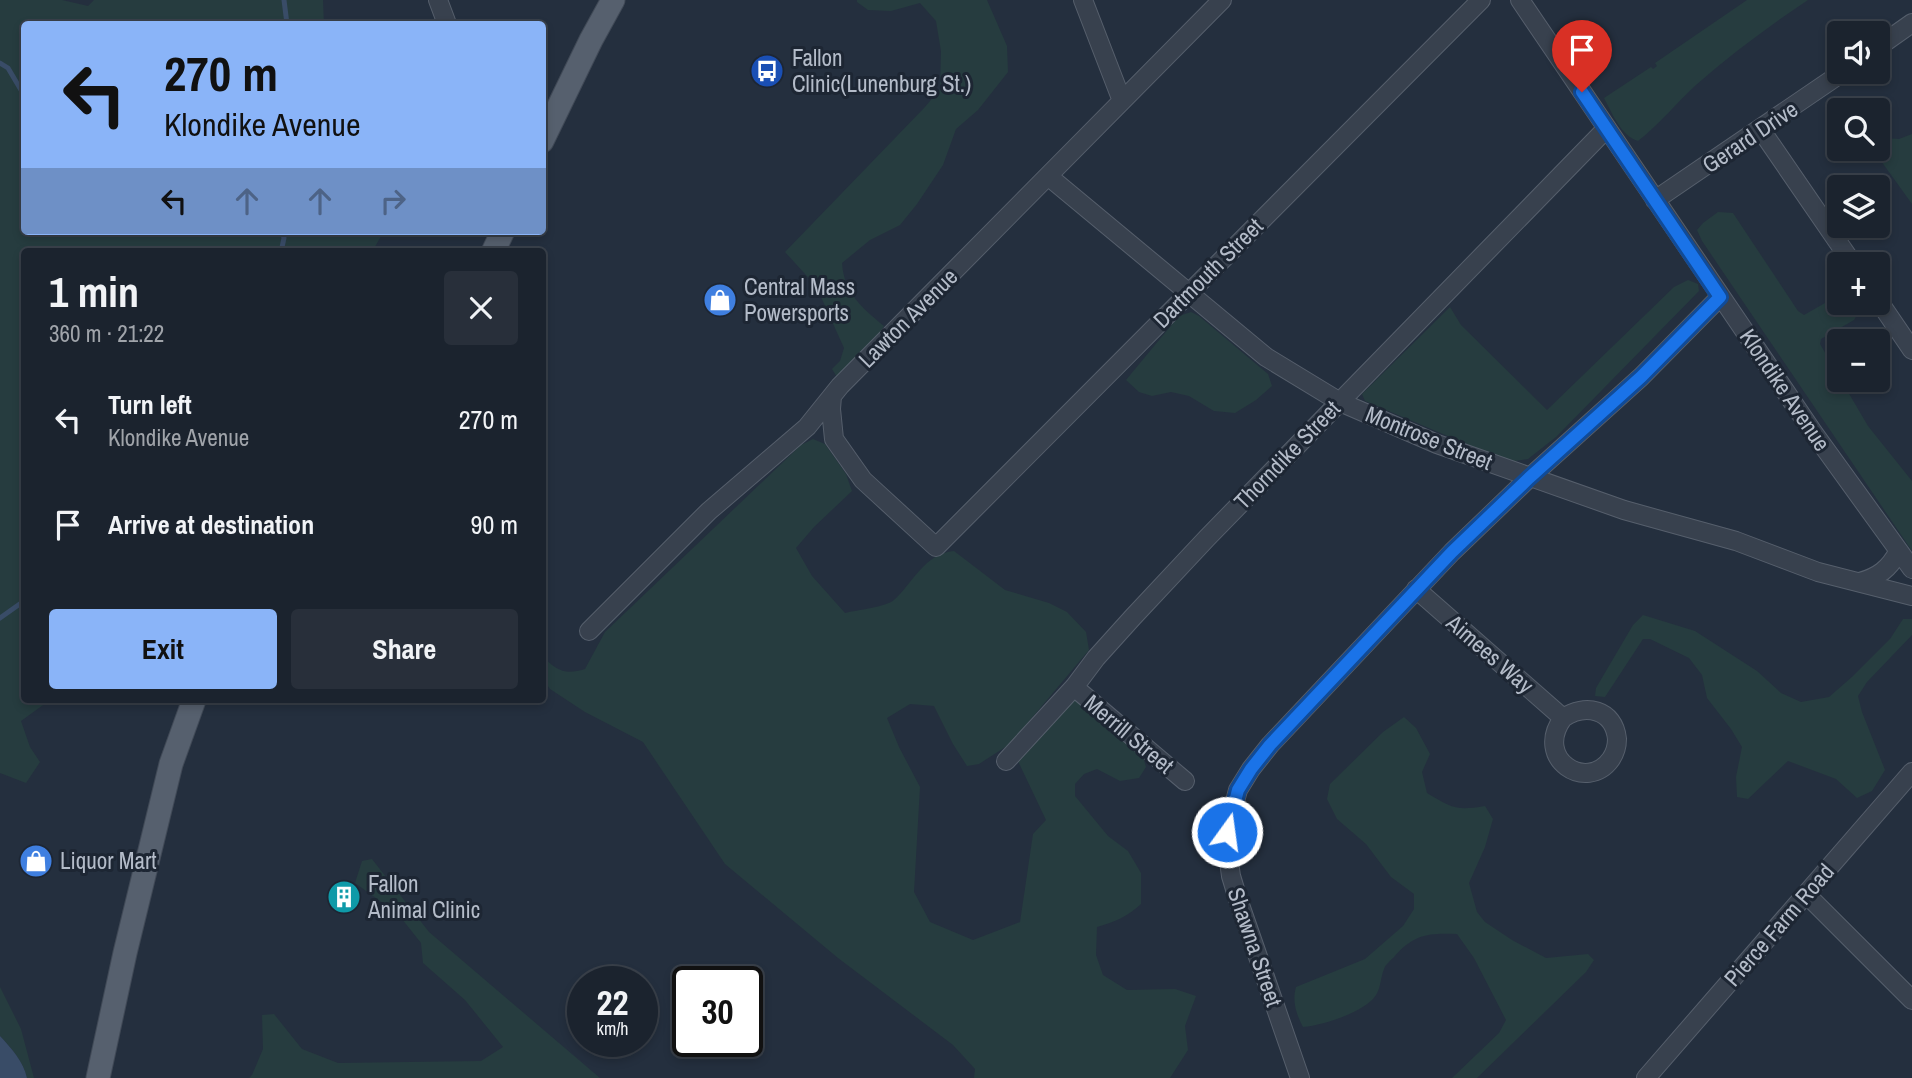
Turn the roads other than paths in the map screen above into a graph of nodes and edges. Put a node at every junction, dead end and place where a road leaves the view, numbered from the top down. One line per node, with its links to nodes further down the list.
1 (438, 0): 7 (street)
2 (613, 0): 14 (main road)
3 (1083, 0): 11 (street)
4 (1222, 0): 11 (street, Lawton Avenue)
5 (1481, 0): 18 (street, Dartmouth Street)
6 (1520, 0): 12 (street, Klondike Avenue)
7 (446, 21)
8 (1912, 23): 9 (street)
9 (1890, 39)
10 (1827, 83): 13 (street, Gerard Drive)
11 (1122, 101): 15 (street, Lawton Avenue)
12 (1607, 128): 16 (street, Klondike Avenue); 23 (street, Thorndike Street)
13 (1760, 130): 16 (street, Gerard Drive); 17 (street)
14 (546, 133)
15 (1048, 176): 18 (street, Montrose Street); 22 (street, Lawton Avenue)
16 (1655, 200): 19 (street, Klondike Avenue)
17 (1845, 252)
18 (1188, 294): 22 (street, Dartmouth Street); 23 (street, Montrose Street)
19 (1720, 297): 24 (street, Shawna Street); 25 (street, Klondike Avenue)
20 (1888, 315): 21 (street)
21 (1912, 350)
22 (832, 396): 30 (street, Lawton Avenue)
23 (1340, 402): 24 (street, Montrose Street); 31 (street, Thorndike Street)
24 (1529, 478): 27 (street, Montrose Street); 28 (street, Shawna Street)
25 (1898, 552): 26 (street, Klondike Avenue); 27 (street)
26 (1912, 569)
27 (1860, 582): 29 (street, Montrose Street)
28 (1416, 589): 33 (street, Aimees Way); 40 (street, Shawna Street)
29 (1912, 596)
30 (589, 631)
31 (1074, 687): 34 (street, Thorndike Street); 36 (street, Merrill Street)
32 (193, 703): 39 (main road)
33 (1563, 718)
34 (1006, 761)
35 (1912, 772): 37 (street, Pierce Farm Road)
36 (1185, 782)
37 (1806, 894): 38 (street); 41 (street, Pierce Farm Road)
38 (1912, 1000)
39 (98, 1078)
40 (1300, 1078)
41 (1646, 1078)

